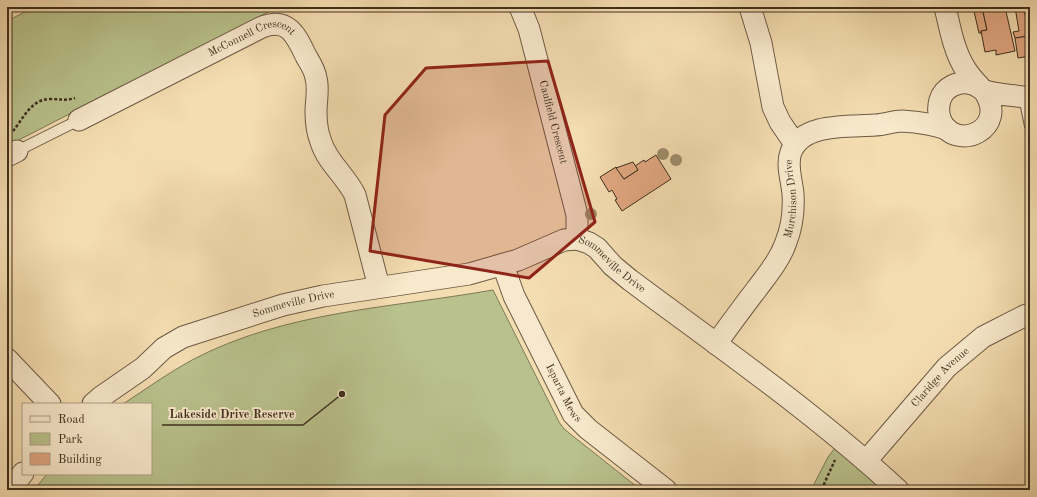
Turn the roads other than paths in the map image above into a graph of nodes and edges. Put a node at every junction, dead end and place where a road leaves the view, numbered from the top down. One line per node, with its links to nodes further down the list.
1 (520, 7): 15 (street, Caulfield Crescent)
2 (750, 7): 13 (street)
3 (945, 7): 4 (street)
4 (952, 39): 5 (street); 7 (street)
5 (982, 89): 6 (street); 7 (street); 10 (street)
6 (1027, 96): 10 (street); 11 (lane)
7 (941, 97): 9 (street, Murchison Drive); 12 (street)
8 (79, 120): 14 (lane, McConnell Crescent); 17 (street, McConnell Crescent)
9 (901, 121): 12 (street, Murchison Drive); 13 (street, Murchison Drive)
10 (989, 121): 12 (street)
11 (1030, 126)
12 (947, 129)
13 (795, 144): 19 (street, Murchison Drive)
14 (12, 147)
15 (577, 239): 16 (street, Sommeville Drive); 19 (street, Sommeville Drive)
16 (503, 265): 17 (street, Sommeville Drive); 26 (street, Isparta Mews)
17 (379, 287): 22 (street, Sommeville Drive)
18 (1030, 314): 23 (street, Claridge Avenue)
19 (716, 344): 23 (street, Sommeville Drive)
20 (7, 359): 21 (street)
21 (49, 403)
22 (94, 403)
23 (866, 461): 27 (street, Sommeville Drive)
24 (22, 474): 25 (street)
25 (10, 490)
26 (666, 490)
27 (898, 490)

